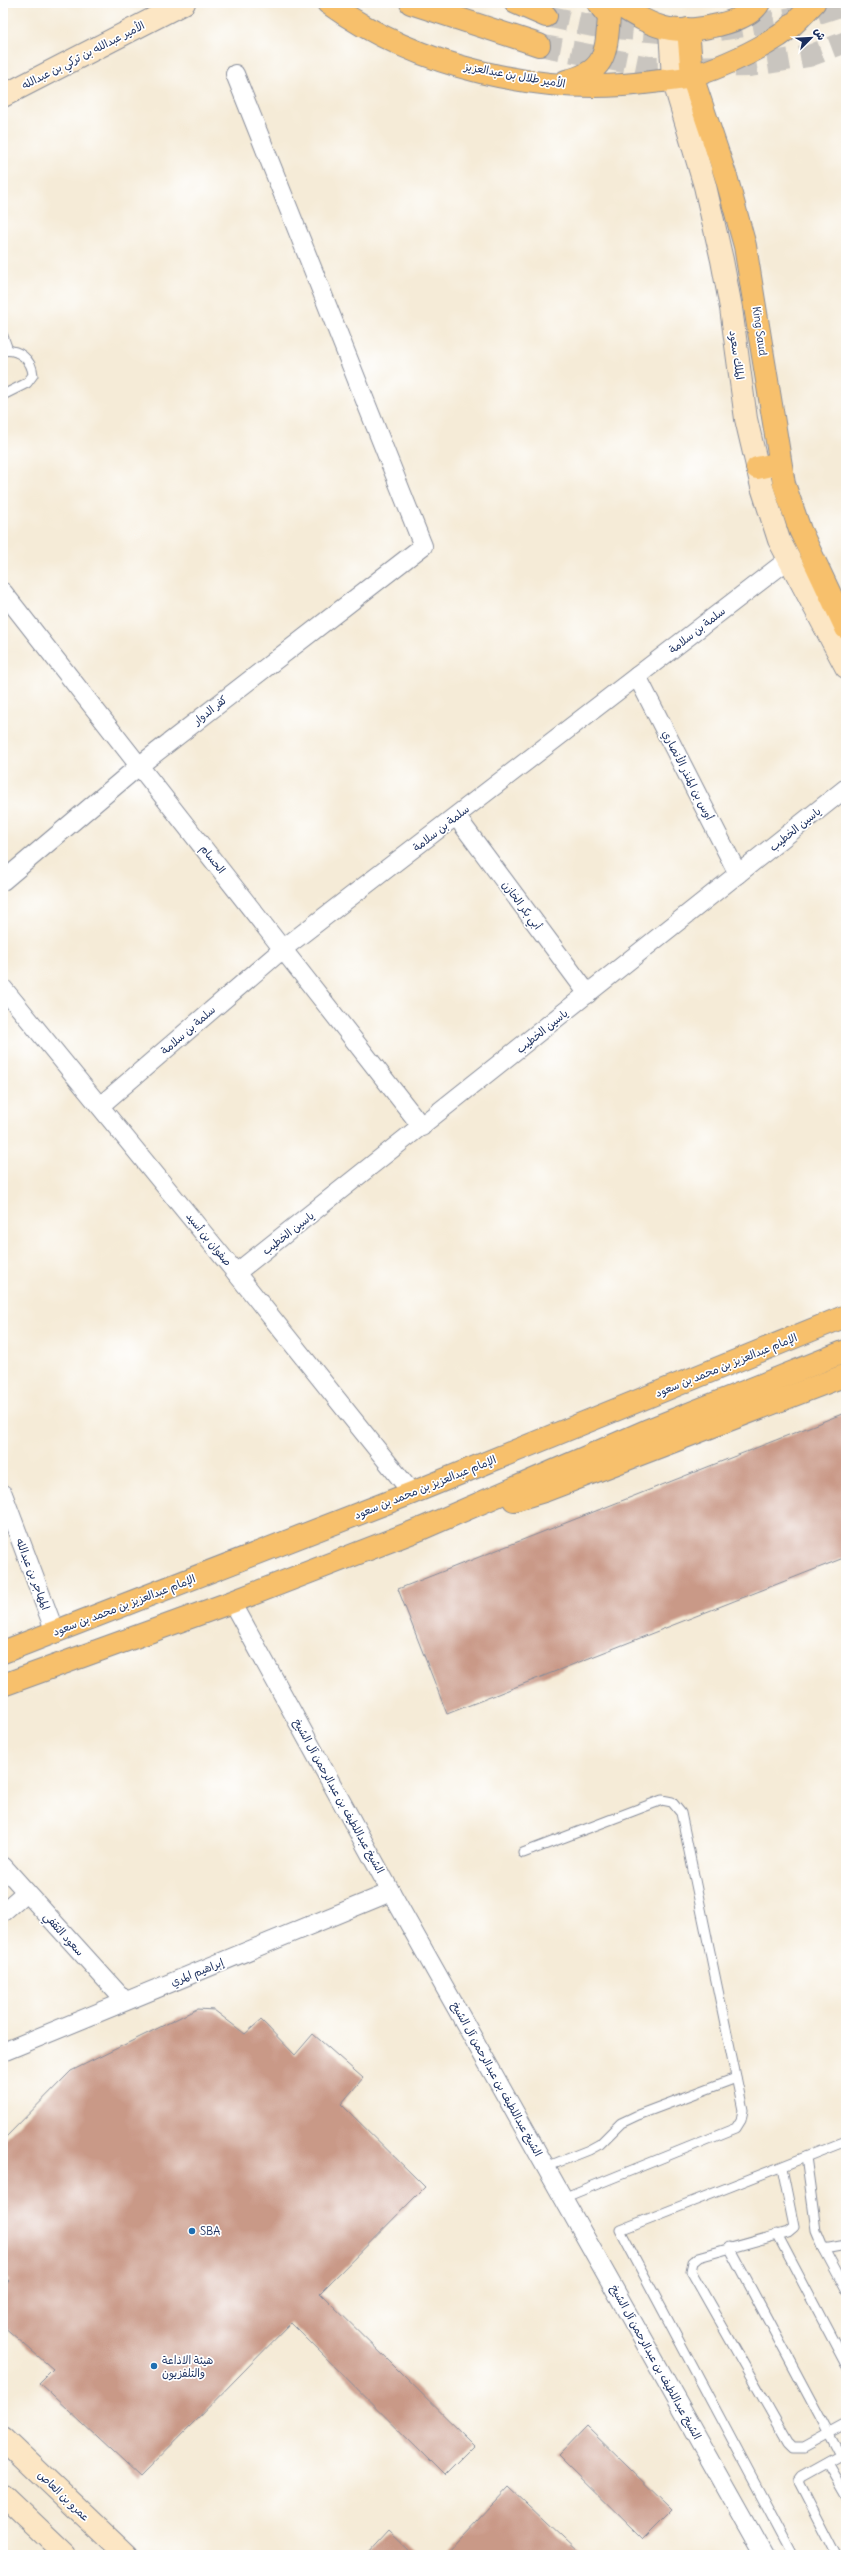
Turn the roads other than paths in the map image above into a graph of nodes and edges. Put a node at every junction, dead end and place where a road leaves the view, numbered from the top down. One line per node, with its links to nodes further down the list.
1 (184, 3): 15 (street, الأمير عبدالله بن تركي بن عبدالله)
2 (328, 3): 14 (main road, الأمير طلال بن عبدالعزيز)
3 (411, 3): 11 (main road)
4 (516, 3): 9 (main road)
5 (598, 3): 14 (main road)
6 (615, 3): 10 (main road)
7 (759, 3): 10 (main road)
8 (814, 3): 13 (main road, الأمير طلال بن عبدالعزيز)
9 (546, 16)
10 (679, 29): 13 (main road, King Saud)
11 (539, 45)
12 (235, 74): 26 (street, كفر الدوار)
13 (683, 78): 14 (main road, الأمير طلال بن عبدالعزيز); 19 (main road, King Saud); 20 (street, الملك سعود)
14 (552, 84)
15 (3, 96)
16 (3, 336): 17 (lane)
17 (6, 351): 18 (lane)
18 (3, 395)
19 (780, 463): 20 (main road); 23 (main road, King Saud)
20 (757, 468): 21 (street, الملك سعود)
21 (789, 559): 24 (street, الملك سعود); 25 (street, سلمة بن سلامة)
22 (3, 592): 26 (street, الحسام)
23 (846, 628)
24 (846, 667)
25 (637, 676): 28 (street, سلمة بن سلامة); 29 (street, أوس بن المنذر الأنصاري)
26 (140, 766): 30 (street, كفر الدوار); 31 (street, الحسام)
27 (846, 788): 29 (street, ياسين الخطيب)
28 (456, 816): 31 (street, سلمة بن سلامة); 33 (street, أبي بكر الخازن)
29 (738, 874): 33 (street, ياسين الخطيب)
30 (3, 881)
31 (284, 948): 34 (street, سلمة بن سلامة); 35 (street, الحسام)
32 (3, 988): 34 (street, صفوان بن أسيد)
33 (588, 994): 35 (street, ياسين الخطيب)
34 (100, 1106): 36 (street, صفوان بن أسيد)
35 (422, 1127): 36 (street, ياسين الخطيب)
36 (236, 1273): 40 (street, صفوان بن أسيد)
37 (846, 1316): 40 (main road, الإمام عبدالعزيز بن محمد بن سعود)
38 (846, 1351): 42 (main road)
39 (846, 1375): 42 (main road)
40 (412, 1493): 44 (main road, الإمام عبدالعزيز بن محمد بن سعود)
41 (3, 1494): 44 (street, المهاجر بن عبدالله)
42 (423, 1528): 43 (main road)
43 (232, 1602): 46 (main road); 50 (street, الشيخ عبداللطيف بن عبدالرحمن آل الشيخ)
44 (55, 1632): 45 (main road, الإمام عبدالعزيز بن محمد بن سعود)
45 (3, 1652)
46 (3, 1685)
47 (523, 1853): 54 (lane)
48 (3, 1866): 49 (street, سعود الثقفي)
49 (26, 1892): 51 (street); 52 (street, سعود الثقفي)
50 (391, 1892): 52 (street, إبراهيم المري); 57 (street, الشيخ عبداللطيف بن عبدالرحمن آل الشيخ)
51 (3, 1912)
52 (125, 2001): 53 (street, إبراهيم المري)
53 (3, 2052)
54 (736, 2078): 57 (lane); 59 (lane)
55 (846, 2141): 56 (lane)
56 (806, 2157): 58 (lane); 63 (lane)
57 (546, 2168): 59 (street, الشيخ عبداللطيف بن عبدالرحمن آل الشيخ)
58 (782, 2168): 60 (lane); 76 (lane)
59 (563, 2198): 75 (street, الشيخ عبداللطيف بن عبدالرحمن آل الشيخ)
60 (777, 2234): 62 (lane); 65 (lane)
61 (846, 2245): 63 (lane)
62 (729, 2247): 67 (lane); 67 (lane)
63 (824, 2250): 64 (lane)
64 (846, 2290)
65 (846, 2365)
66 (846, 2424): 67 (lane)
67 (828, 2433): 69 (lane)
68 (3, 2438): 74 (street, عمرو بن العاص)
69 (843, 2454): 70 (lane)
70 (827, 2463): 71 (lane); 77 (lane)
71 (846, 2496)
72 (4, 2497): 73 (street)
73 (66, 2555)
74 (126, 2555)
75 (764, 2555)
76 (793, 2555)
77 (836, 2555)

